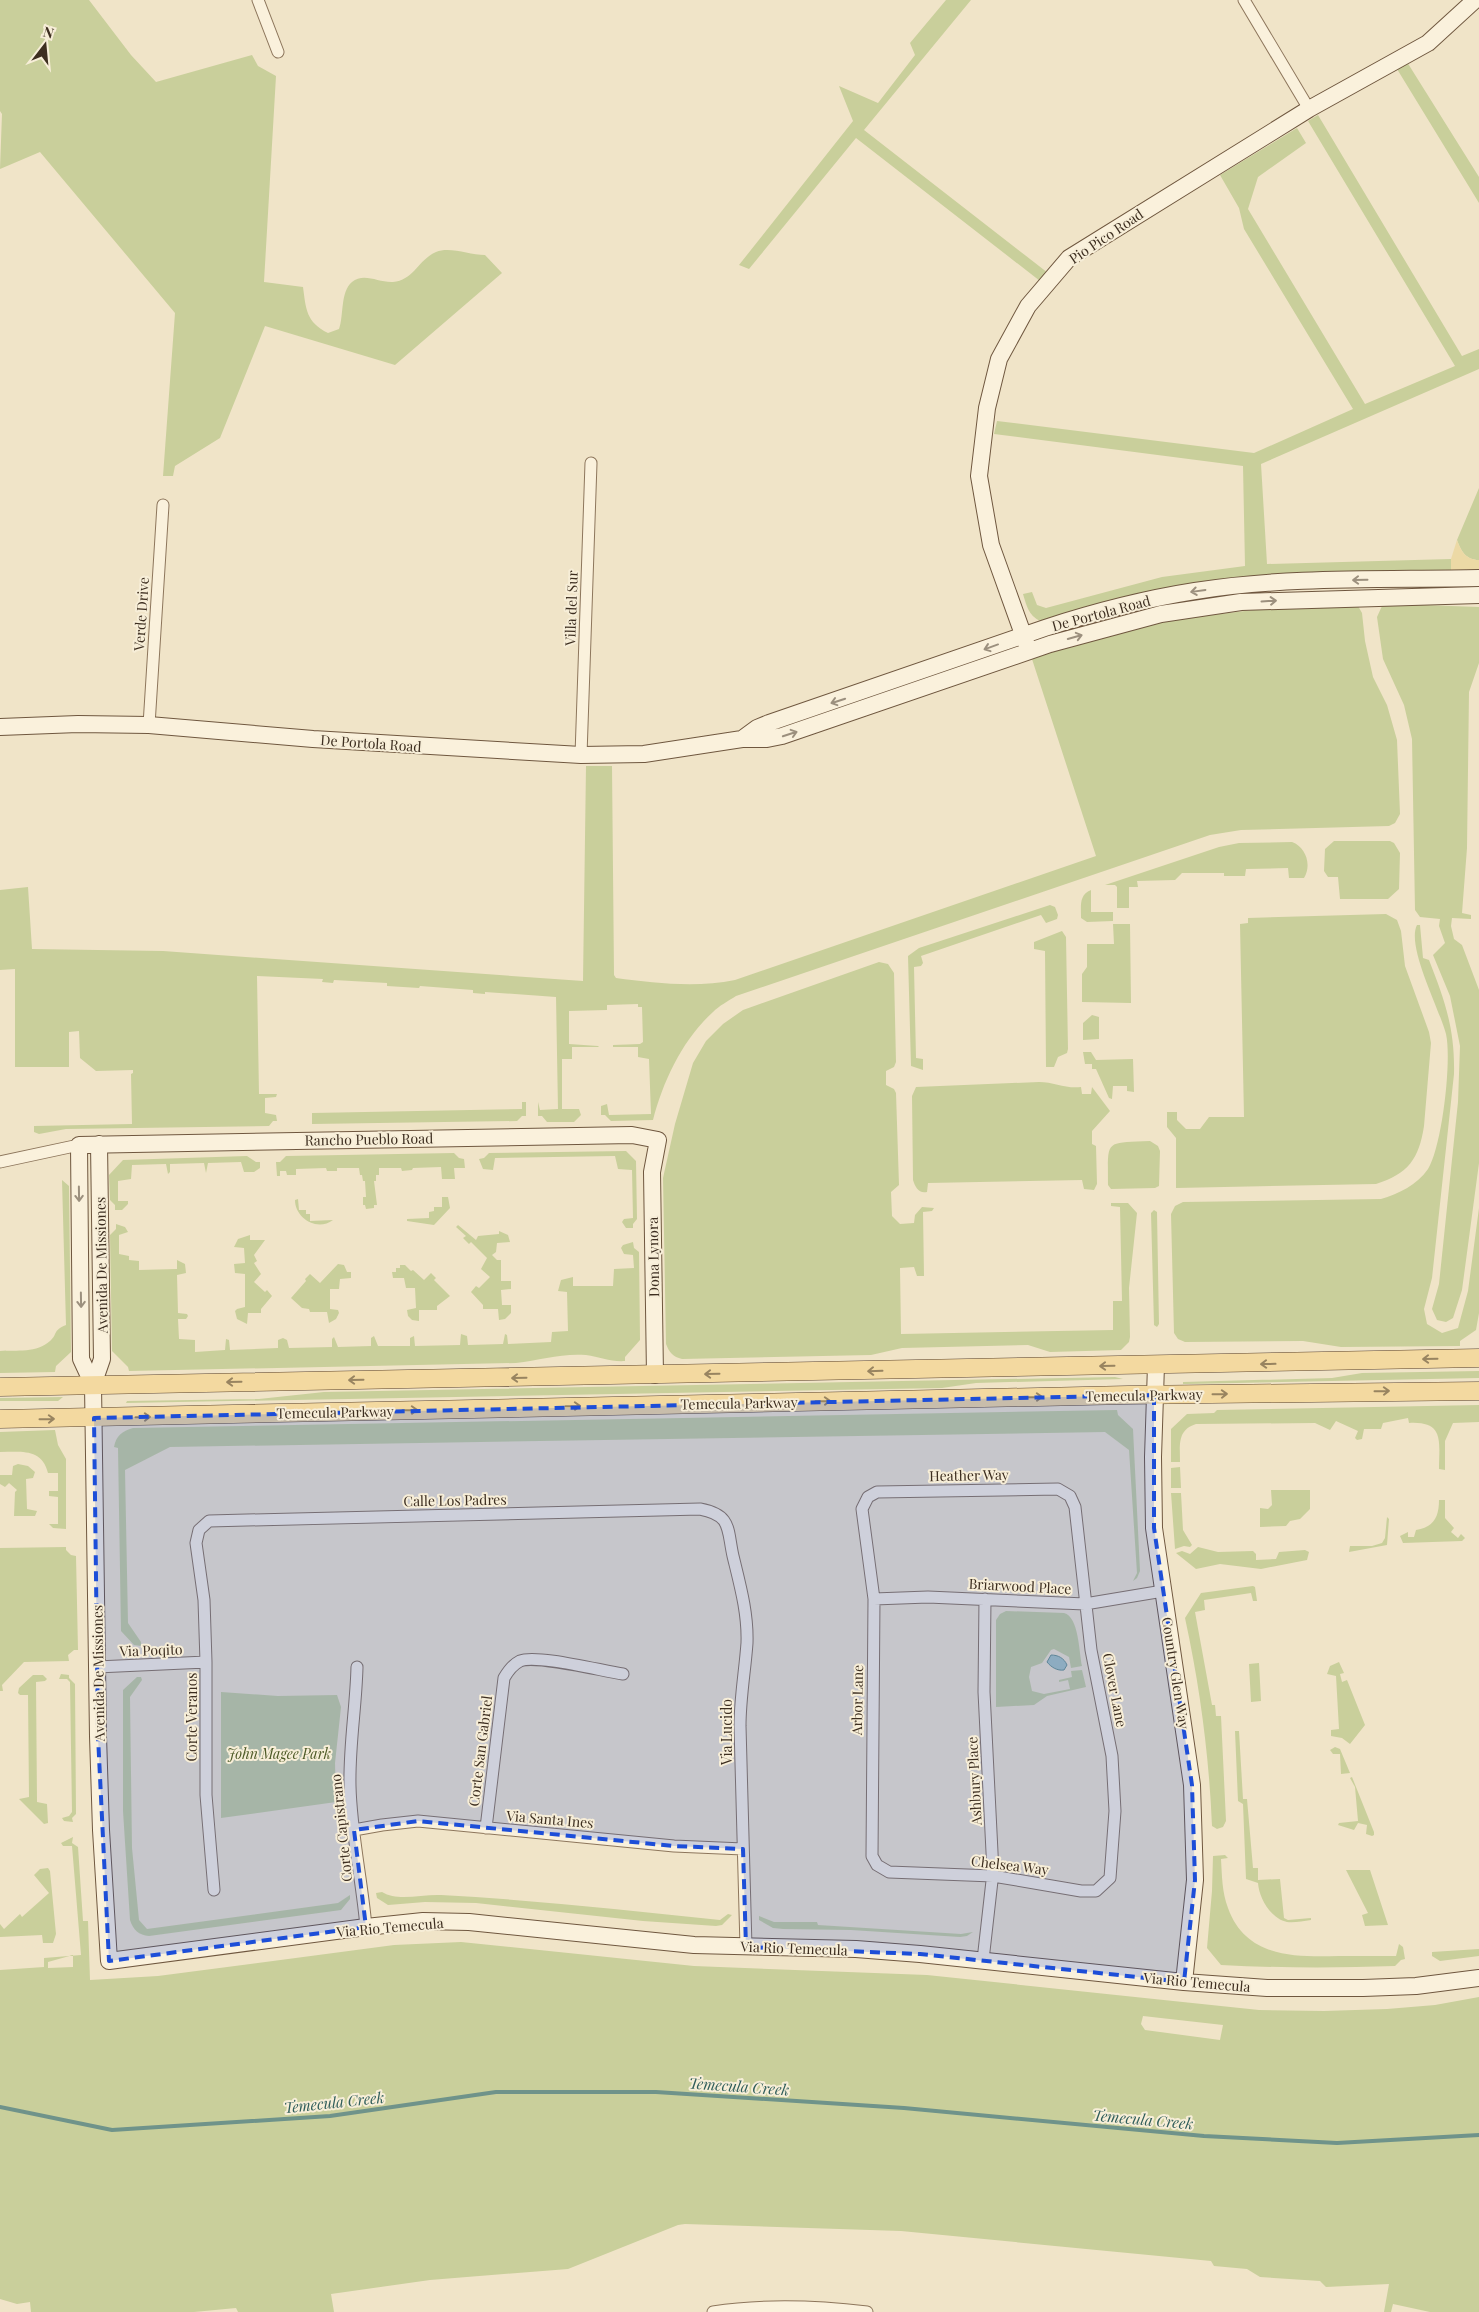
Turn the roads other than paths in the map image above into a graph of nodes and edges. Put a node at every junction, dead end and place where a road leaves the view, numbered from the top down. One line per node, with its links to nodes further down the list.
1 (258, 0): 4 (street)
2 (1244, 0): 5 (street)
3 (1475, 0): 5 (street, Pio Pico Road)
4 (278, 52)
5 (1309, 109): 12 (street, Pio Pico Road)
6 (591, 463): 17 (street, Villa del Sur)
7 (163, 505): 14 (street, Verde Drive)
8 (1479, 578): 12 (street, De Portola Road, one-way to 12)
9 (1479, 585): 11 (street)
10 (1479, 595): 11 (street, De Portola Road)
11 (1373, 597): 13 (street, De Portola Road, one-way to 11)
12 (1023, 635): 13 (street, Pio Pico Road); 16 (street, De Portola Road, one-way to 16)
13 (1029, 651): 16 (street, De Portola Road, one-way to 13)
14 (149, 725): 15 (street, De Portola Road); 17 (street, De Portola Road)
15 (0, 727)
16 (742, 739): 17 (street, De Portola Road)
17 (581, 755)
18 (658, 1140): 19 (street, Rancho Pueblo Road); 24 (street, Dona Lynora)
19 (99, 1144): 20 (street, Rancho Pueblo Road); 25 (street, Avenida De Missiones)
20 (78, 1145): 21 (street); 25 (street, Avenida De Missiones, one-way to 25)
21 (0, 1162)
22 (1479, 1358): 23 (main road, one-way to 23)
23 (1156, 1365): 24 (main road, one-way to 24); 28 (street, Country Glen Way)
24 (655, 1375): 25 (main road, one-way to 25)
25 (93, 1385): 26 (main road); 29 (street, Avenida De Missiones)
26 (0, 1387)
27 (1479, 1391): 28 (main road, Temecula Parkway, one-way to 27)
28 (1154, 1395): 29 (main road, Temecula Parkway, one-way to 28); 35 (street, Country Glen Way)
29 (94, 1418): 30 (main road, Temecula Parkway, one-way to 29); 40 (street, Avenida De Missiones)
30 (0, 1419)
31 (1075, 1507): 32 (street, Heather Way); 38 (street, Clover Lane)
32 (862, 1509): 36 (street, Arbor Lane)
33 (725, 1520): 34 (street, Calle Los Padres); 45 (street, Via Lucido)
34 (196, 1543): 39 (street, Corte Veranos)
35 (1163, 1592): 38 (street, Briarwood Place); 55 (street, Country Glen Way)
36 (874, 1598): 37 (street, Briarwood Place); 46 (street, Arbor Lane)
37 (985, 1600): 38 (street, Briarwood Place); 47 (street, Ashbury Place)
38 (1085, 1604): 48 (street, Clover Lane)
39 (206, 1662): 40 (street, Via Poqito); 49 (street, Corte Veranos)
40 (97, 1667): 53 (street, Avenida De Missiones)
41 (357, 1667): 44 (street, Corte Capistrano)
42 (623, 1674): 43 (street, Corte San Gabriel)
43 (486, 1828): 44 (street, Via Santa Ines); 45 (street, Via Santa Ines)
44 (354, 1830): 50 (street, Corte Capistrano)
45 (743, 1849): 51 (street, Via Lucido)
46 (901, 1873): 47 (street, Chelsea Way)
47 (993, 1876): 48 (street, Chelsea Way); 52 (street, Ashbury Place)
48 (1110, 1878)
49 (214, 1890)
50 (366, 1927): 51 (street, Via Rio Temecula); 53 (street, Via Rio Temecula)
51 (746, 1946): 52 (street, Via Rio Temecula)
52 (983, 1960): 55 (street, Via Rio Temecula)
53 (110, 1961)
54 (1479, 1978): 55 (street, Via Rio Temecula)
55 (1184, 1982)
56 (713, 2312): 57 (street)
57 (868, 2312)

